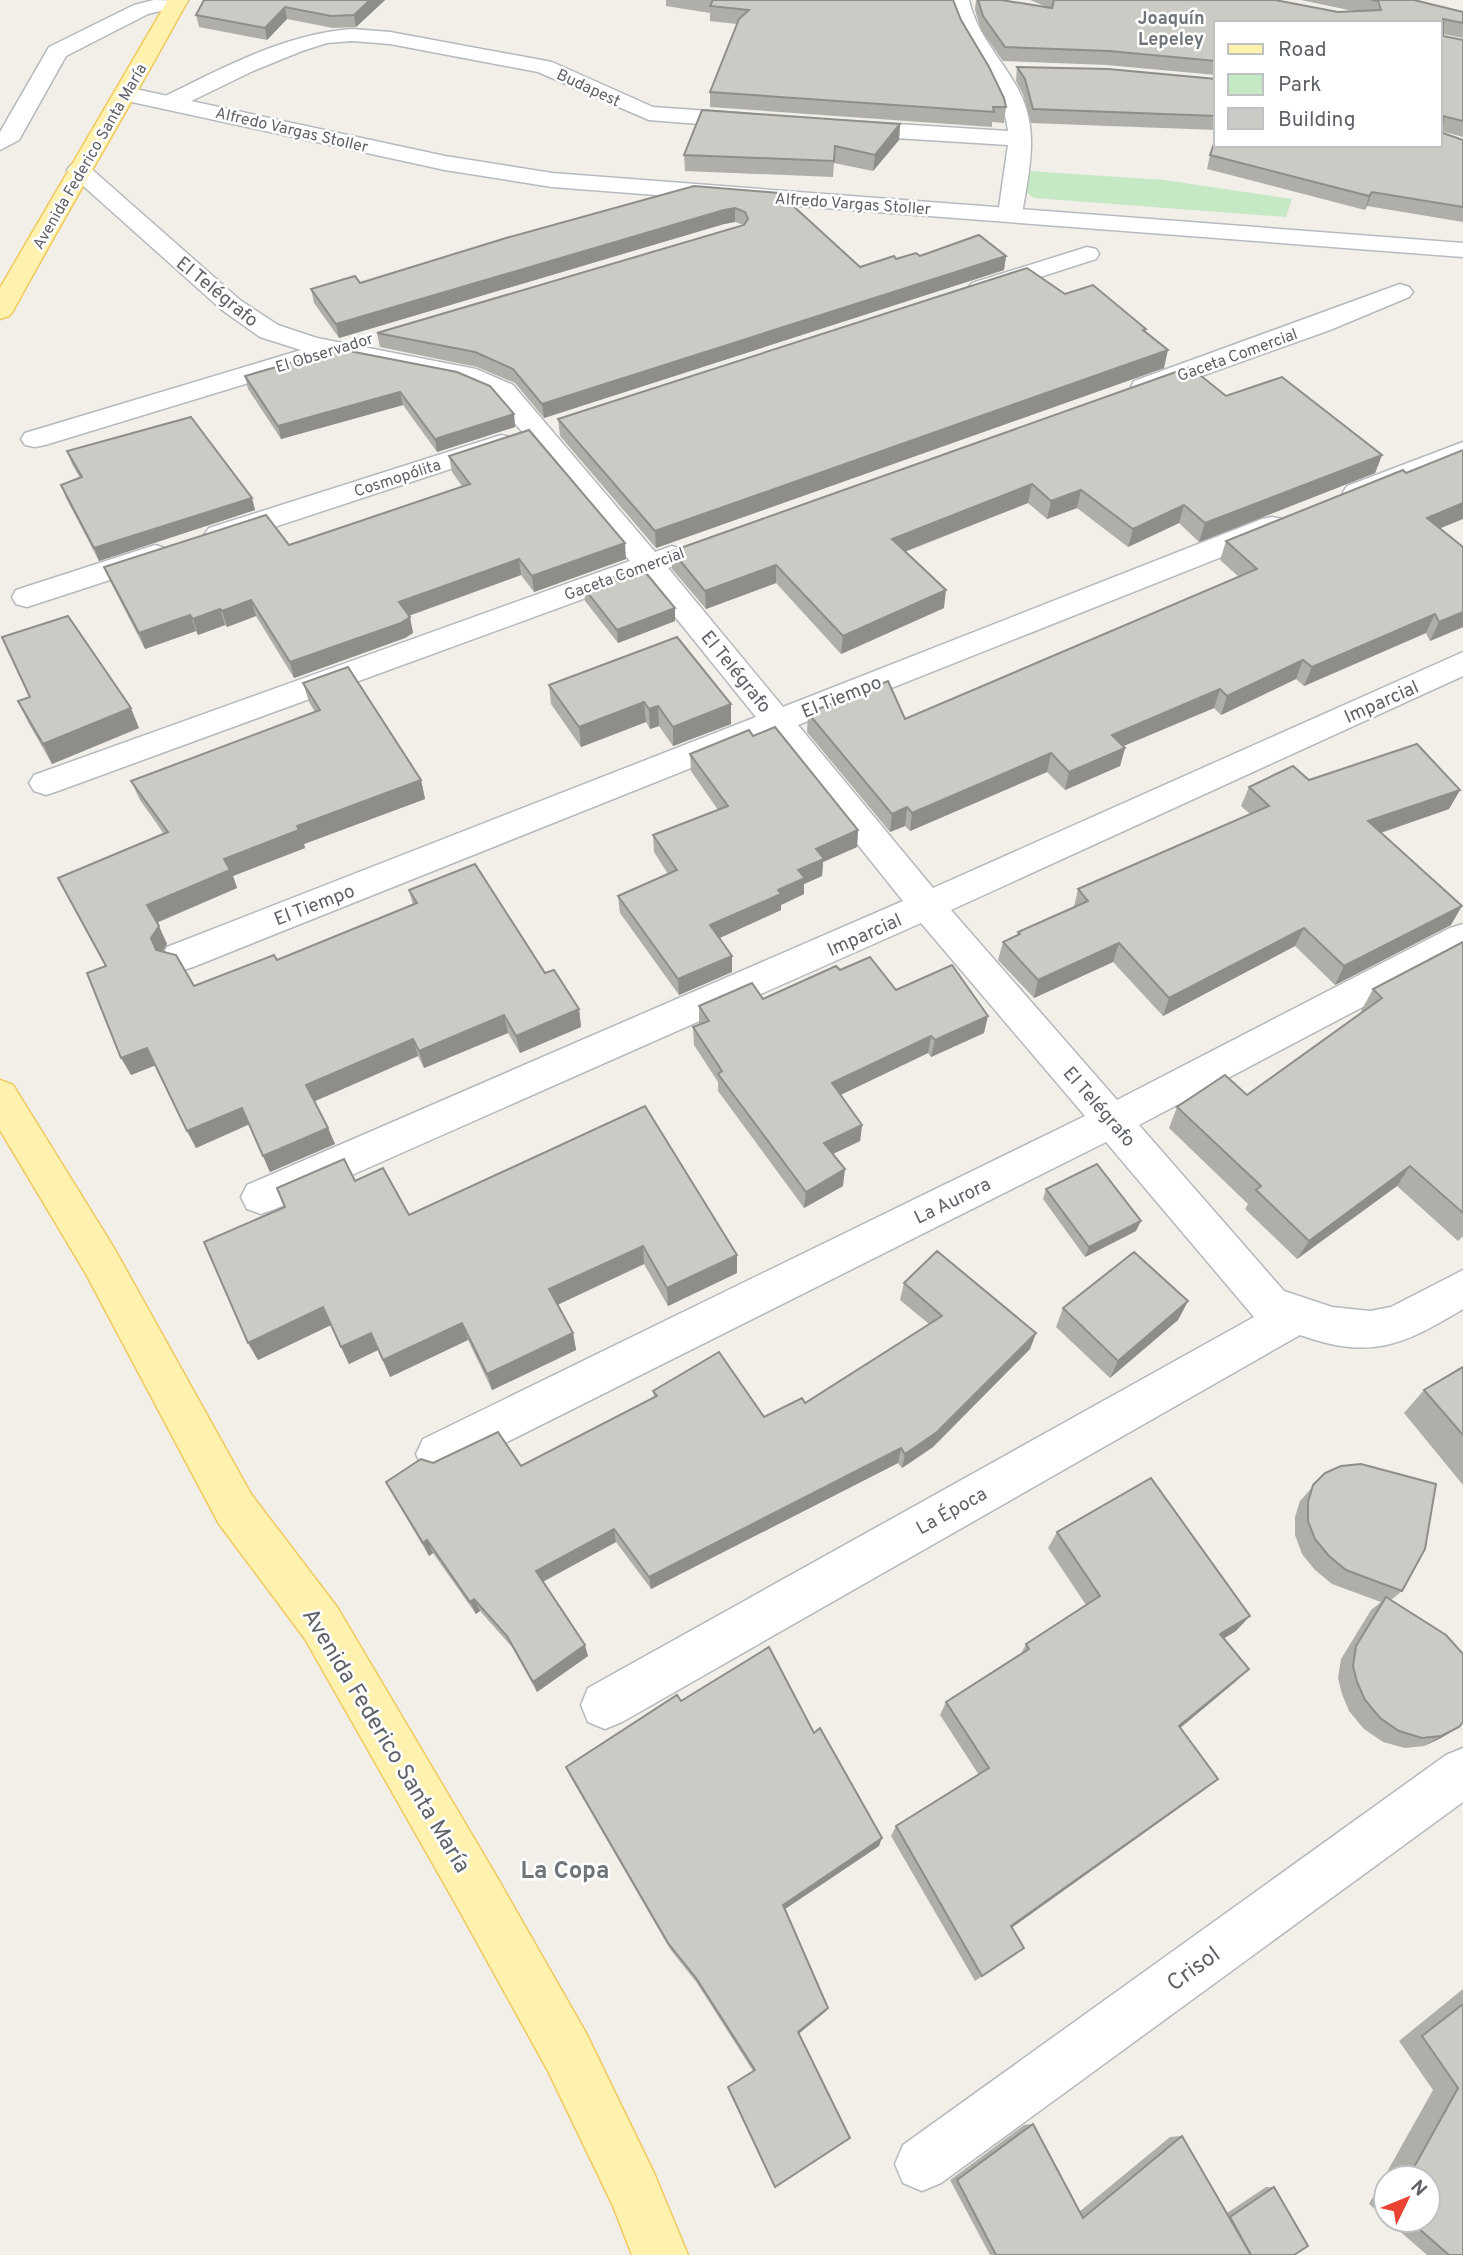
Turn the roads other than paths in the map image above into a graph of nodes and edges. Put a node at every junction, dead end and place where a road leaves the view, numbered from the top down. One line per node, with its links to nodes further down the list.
1 (959, 0): 3 (street)
2 (178, 1): 5 (main road, Avenida Federico Santa María); 10 (street)
3 (996, 71): 4 (street); 9 (street)
4 (1022, 71)
5 (126, 94): 6 (street, Alfredo Vargas Stoller); 11 (main road, Avenida Federico Santa María)
6 (171, 102): 7 (street, Budapest); 12 (street, Alfredo Vargas Stoller)
7 (771, 123)
8 (826, 126): 9 (street)
9 (1021, 139): 12 (street)
10 (0, 143)
11 (79, 170): 17 (main road, Avenida Federico Santa María); 19 (street, El Telégrafo)
12 (1010, 214): 13 (street, Alfredo Vargas Stoller)
13 (1463, 250)
14 (1087, 254): 16 (street)
15 (1400, 292): 20 (street, Gaceta Comercial)
16 (956, 296)
17 (0, 311)
18 (386, 334): 19 (street, El Observador)
19 (333, 349): 21 (street, El Telégrafo); 22 (street, El Observador)
20 (1123, 395)
21 (552, 427): 27 (street, El Telégrafo); 28 (street, Cosmopólita)
22 (35, 439)
23 (1463, 450): 24 (street)
24 (1334, 501)
25 (1295, 517): 30 (street, El Tiempo)
26 (701, 545): 27 (street, Gaceta Comercial)
27 (649, 564): 30 (street, El Telégrafo); 31 (street, Gaceta Comercial)
28 (27, 597)
29 (1463, 663): 32 (street, Imparcial)
30 (778, 722): 32 (street, El Telégrafo); 34 (street, El Tiempo)
31 (46, 783)
32 (927, 906): 36 (street, El Telégrafo); 37 (street, Imparcial)
33 (1463, 938): 36 (street, La Aurora)
34 (180, 957)
35 (0, 1096): 44 (main road, Avenida Federico Santa María)
36 (1112, 1121): 39 (street, El Telégrafo); 40 (street, La Aurora)
37 (261, 1197)
38 (1463, 1288): 39 (street, El Telégrafo)
39 (1298, 1314): 41 (street, La Época)
40 (438, 1454)
41 (605, 1705)
42 (1463, 1772): 43 (street, Crisol)
43 (922, 2164)
44 (660, 2255)

